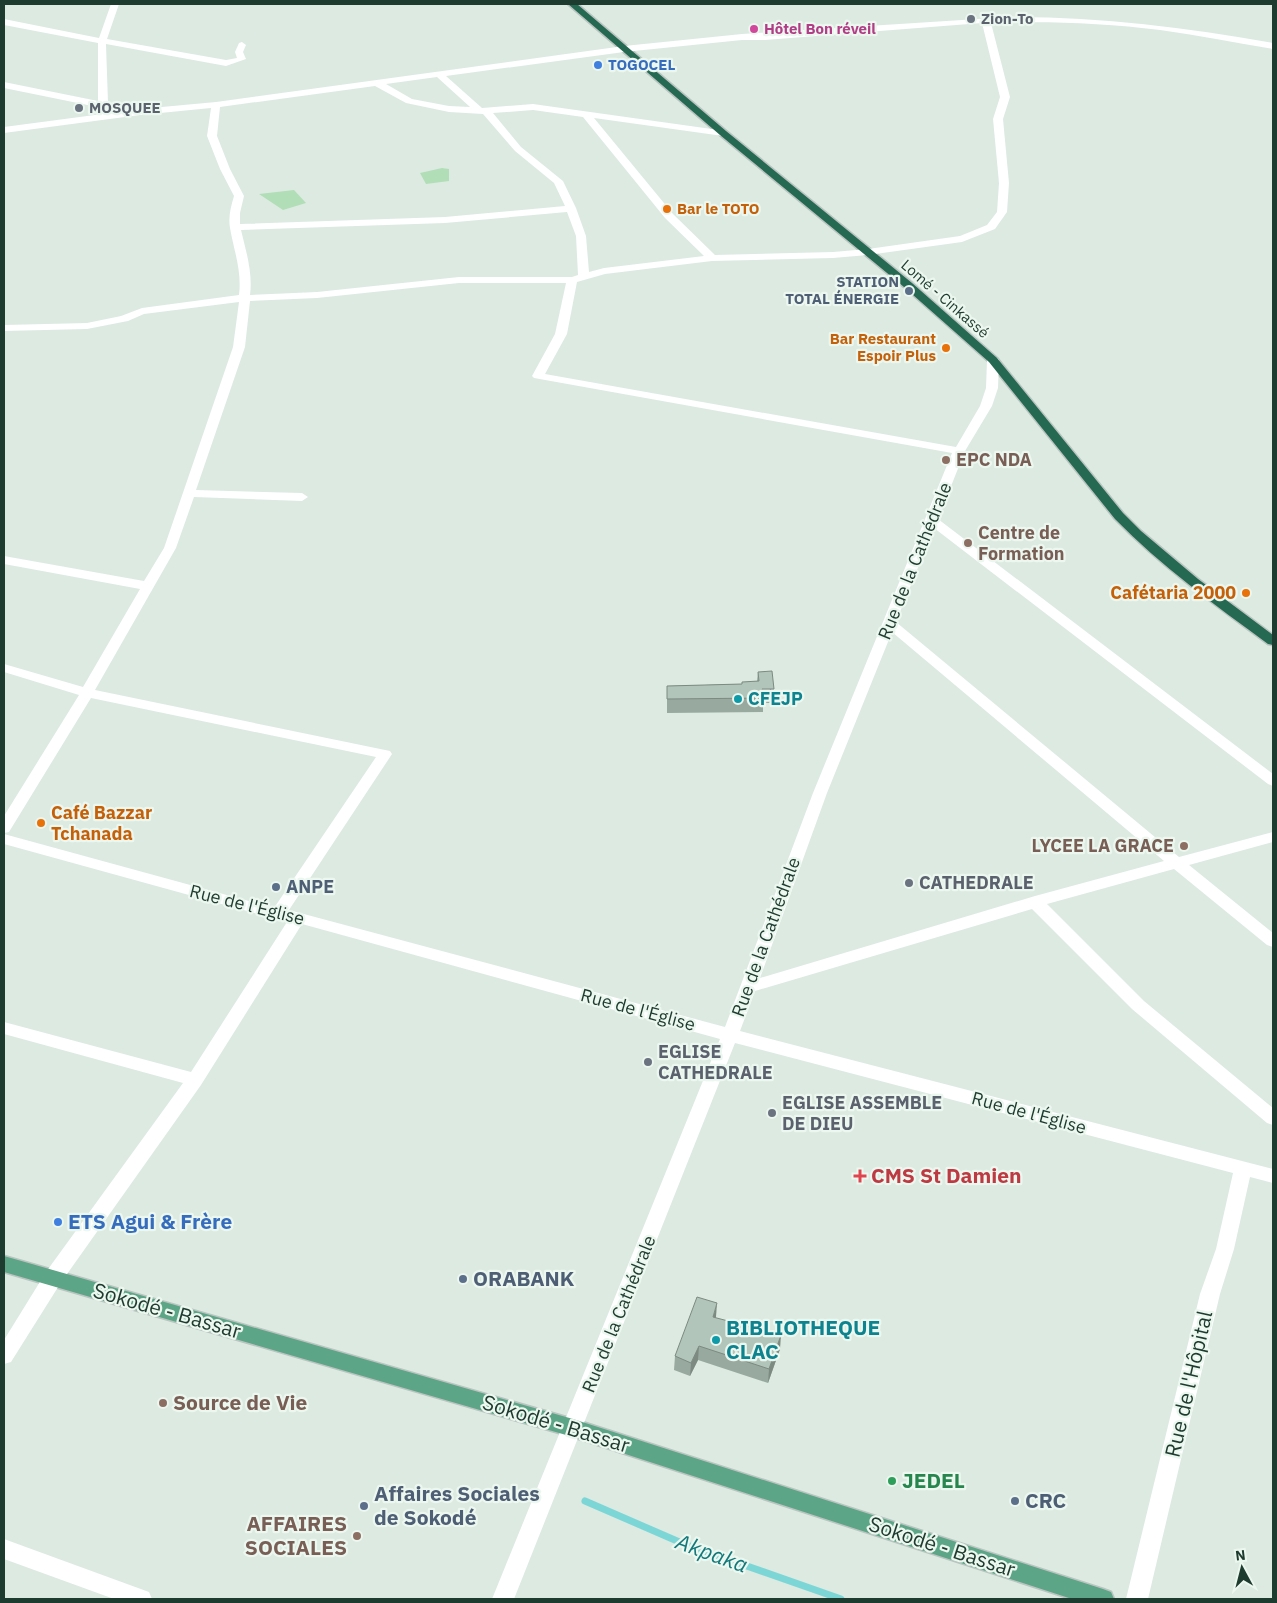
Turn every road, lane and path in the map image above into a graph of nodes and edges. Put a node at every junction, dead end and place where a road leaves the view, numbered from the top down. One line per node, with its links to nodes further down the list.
1 (115, 4): 5 (street)
2 (572, 4): 8 (highway, Lomé - Cinkassé)
3 (986, 20): 7 (street); 8 (street); 21 (street)
4 (4, 22): 5 (street)
5 (102, 41): 6 (street); 13 (street)
6 (242, 45)
7 (1273, 46)
8 (624, 49): 9 (street); 18 (highway, Lomé - Cinkassé)
9 (438, 74): 10 (street); 14 (street)
10 (376, 83): 12 (street); 14 (street)
11 (4, 85): 13 (street)
12 (216, 105): 15 (street); 20 (street)
13 (103, 106): 15 (street)
14 (483, 110): 16 (street); 19 (street)
15 (140, 112): 17 (street)
16 (587, 116): 18 (street); 22 (street)
17 (4, 130)
18 (723, 133): 21 (highway, Lomé - Cinkassé)
19 (571, 208): 20 (street); 23 (street)
20 (235, 227): 25 (street)
21 (868, 252): 22 (street); 29 (highway, Lomé - Cinkassé)
22 (712, 258): 23 (street)
23 (584, 277): 24 (street)
24 (572, 280): 25 (street); 30 (street)
25 (244, 298): 26 (street); 31 (street)
26 (40, 327): 27 (street); 28 (street)
27 (4, 328)
28 (4, 339)
29 (993, 360): 30 (street, Rue de la Cathédrale); 37 (highway, Lomé - Cinkassé)
30 (959, 452): 33 (street, Rue de la Cathédrale)
31 (189, 492): 32 (street); 35 (street)
32 (302, 497)
33 (931, 520): 36 (street, Rue de la Cathédrale); 40 (street)
34 (4, 560): 35 (street)
35 (148, 586): 39 (street)
36 (889, 623): 44 (street); 49 (street, Rue de la Cathédrale)
37 (1273, 641)
38 (4, 668): 39 (street)
39 (88, 693): 41 (street); 46 (street)
40 (1273, 781)
41 (4, 828)
42 (1273, 837): 44 (street)
43 (4, 839): 46 (street, Rue de l'Église)
44 (1176, 863): 45 (street); 48 (street)
45 (1035, 902): 49 (street); 53 (street)
46 (278, 915): 47 (street, Rue de l'Église)
47 (298, 917): 51 (street, Rue de l'Église); 52 (street)
48 (1273, 941)
49 (748, 987): 51 (street, Rue de la Cathédrale)
50 (4, 1028): 52 (street)
51 (730, 1035): 54 (street, Rue de l'Église); 59 (street, Rue de la Cathédrale)
52 (195, 1080): 57 (street)
53 (1273, 1118)
54 (1243, 1169): 55 (street, Rue de l'Église); 64 (street, Rue de l'Hôpital)
55 (1273, 1176)
56 (4, 1264): 57 (main road, Sokodé - Bassar)
57 (53, 1278): 58 (street); 59 (main road, Sokodé - Bassar)
58 (4, 1356)
59 (573, 1428): 62 (street, Rue de la Cathédrale); 63 (main road, Sokodé - Bassar)
60 (4, 1549): 61 (street)
61 (141, 1599)
62 (503, 1599)
63 (1104, 1599)
64 (1137, 1599)

